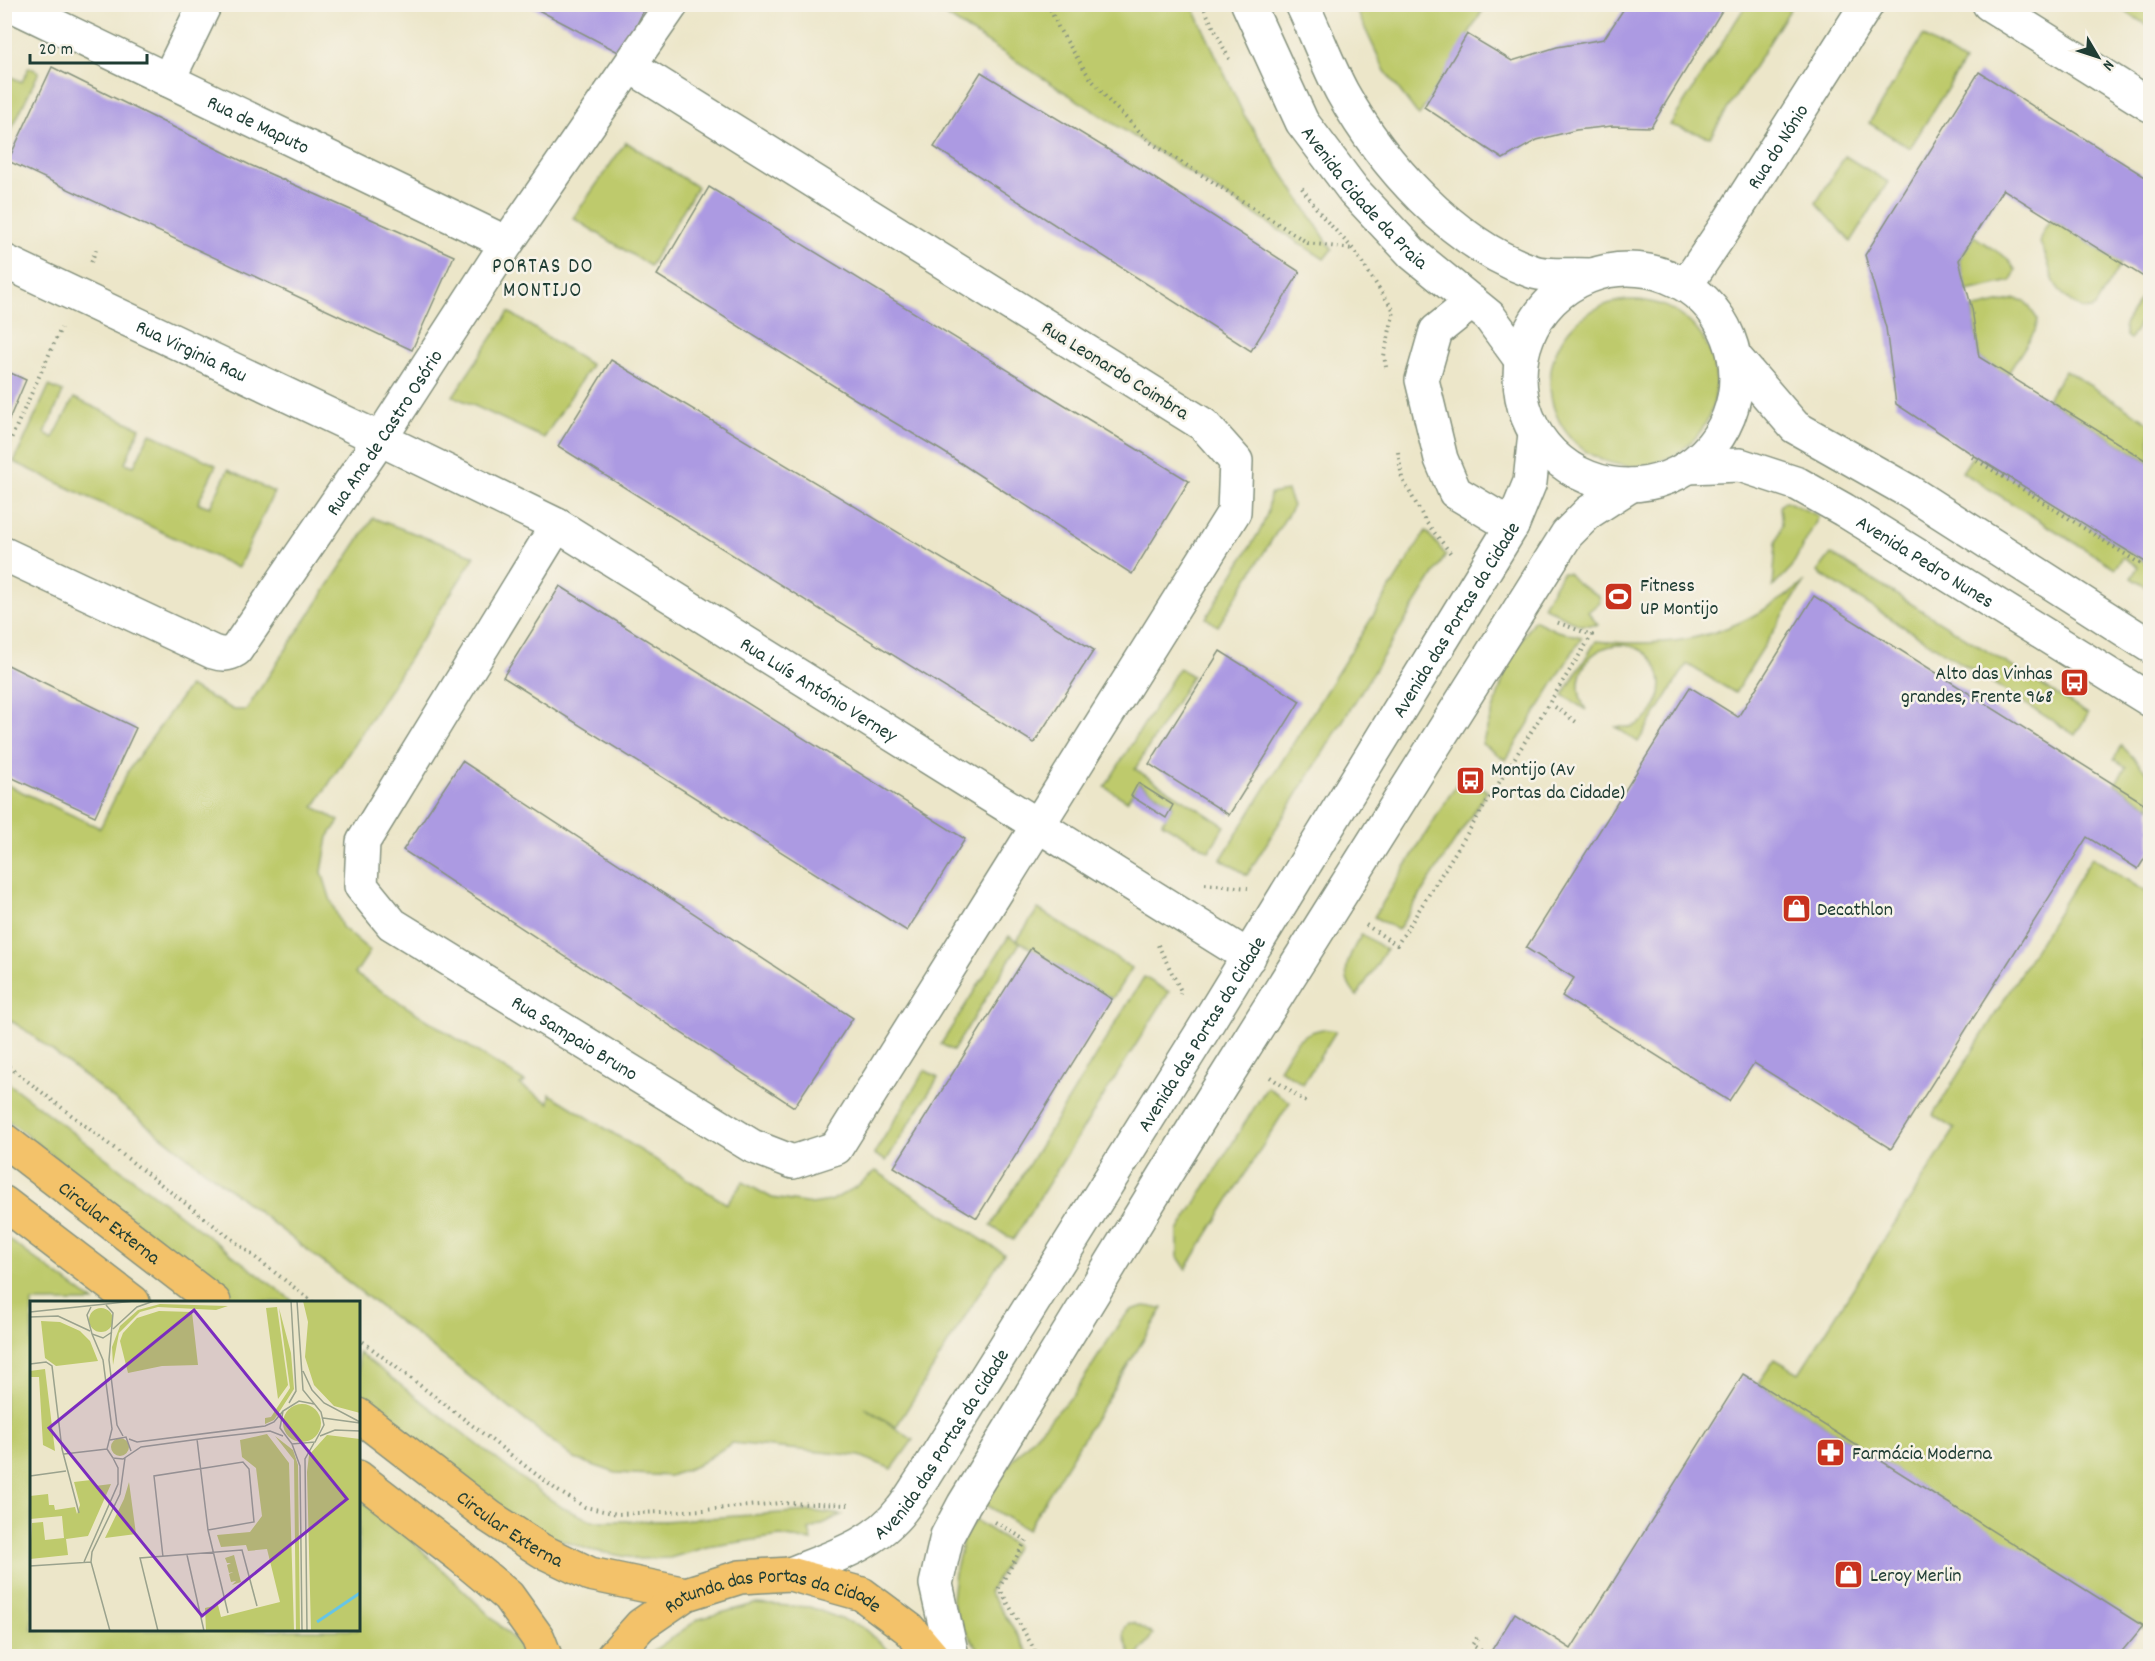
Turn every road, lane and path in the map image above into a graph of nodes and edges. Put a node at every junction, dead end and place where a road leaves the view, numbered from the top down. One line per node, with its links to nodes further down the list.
1 (10, 4): 10 (street, Rua de Maputo)
2 (205, 4): 10 (street)
3 (672, 4): 9 (street, Rua Ana de Castro Osório)
4 (1048, 4): 13 (path)
5 (1248, 4): 17 (street, Avenida Cidade da Praia)
6 (1302, 4): 15 (street, Avenida Cidade da Praia)
7 (1867, 4): 16 (street, Rua do Nónio)
8 (1989, 4): 11 (street)
9 (630, 66): 12 (street, Rua Ana de Castro Osório); 35 (street, Rua Leonardo Coimbra)
10 (168, 80): 12 (street, Rua de Maputo)
11 (2151, 105)
12 (507, 243): 22 (street, Rua Ana de Castro Osório)
13 (1353, 249)
14 (4, 261): 22 (street, Rua Virginia Rau)
15 (1590, 275): 16 (street); 20 (street)
16 (1686, 285): 19 (street)
17 (1472, 302): 20 (street, Avenida Cidade da Praia); 28 (street)
18 (65, 320): 23 (path)
19 (1734, 356): 25 (street); 31 (street)
20 (1521, 360): 21 (street)
21 (1534, 433): 26 (street); 28 (street, Avenida das Portas da Cidade)
22 (380, 439): 27 (street, Rua Luís António Verney); 29 (street, Rua Ana de Castro Osório)
23 (4, 454)
24 (1972, 457): 30 (path)
25 (1688, 467): 26 (street); 32 (street, Avenida Pedro Nunes)
26 (1631, 485): 47 (street)
27 (557, 525): 35 (street, Rua Luís António Verney); 35 (street, Rua Sampaio Bruno)
28 (1512, 526): 36 (street, Avenida das Portas da Cidade)
29 (4, 554)
30 (2151, 570)
31 (2151, 646)
32 (2151, 700)
33 (1555, 707): 34 (path)
34 (1579, 723)
35 (1037, 825): 36 (street, Rua Luís António Verney)
36 (1249, 957): 48 (street, Avenida das Portas da Cidade)
37 (4, 1063): 42 (path)
38 (4, 1140): 41 (main road, Circular Externa)
39 (4, 1203): 40 (main road)
40 (132, 1301)
41 (213, 1301)
42 (312, 1301)
43 (360, 1340): 46 (path)
44 (360, 1417): 49 (main road, Circular Externa)
45 (360, 1479): 52 (main road)
46 (863, 1502)
47 (964, 1504): 55 (street); 56 (path)
48 (790, 1574): 49 (main road, Rotunda das Portas da Cidade); 54 (main road, Rotunda das Portas da Cidade)
49 (686, 1594): 53 (main road, Rotunda das Portas da Cidade)
50 (1477, 1638): 51 (path)
51 (1488, 1655)
52 (545, 1656)
53 (613, 1656)
54 (932, 1656)
55 (952, 1656)
56 (1038, 1656)

